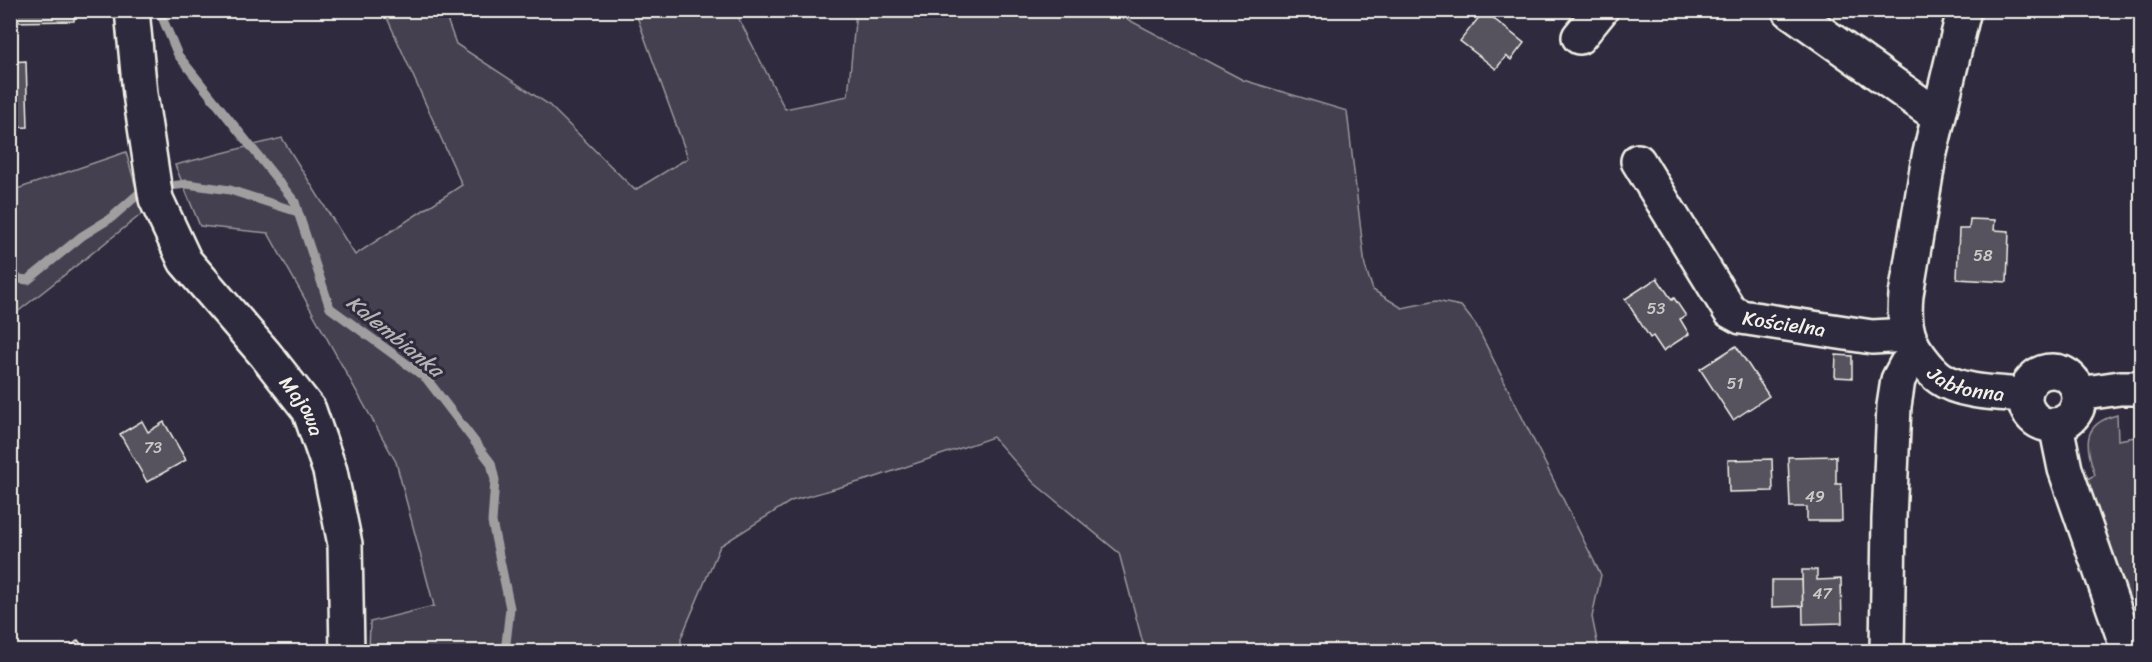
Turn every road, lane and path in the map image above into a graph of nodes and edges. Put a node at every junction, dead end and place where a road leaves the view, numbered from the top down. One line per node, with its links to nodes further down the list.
1 (132, 10): 13 (street, Majowa)
2 (1601, 10): 5 (street)
3 (1789, 10): 6 (street)
4 (1964, 10): 6 (street)
5 (1579, 37)
6 (1938, 116): 8 (street)
7 (1638, 161): 8 (street, Kościelna)
8 (1913, 345): 9 (street, Jabłonna); 14 (street)
9 (2024, 380): 10 (street); 10 (path); 12 (street)
10 (2080, 380): 11 (street); 12 (street)
11 (2142, 388)
12 (2056, 425): 15 (street)
13 (347, 651)
14 (1887, 651)
15 (2129, 651)

